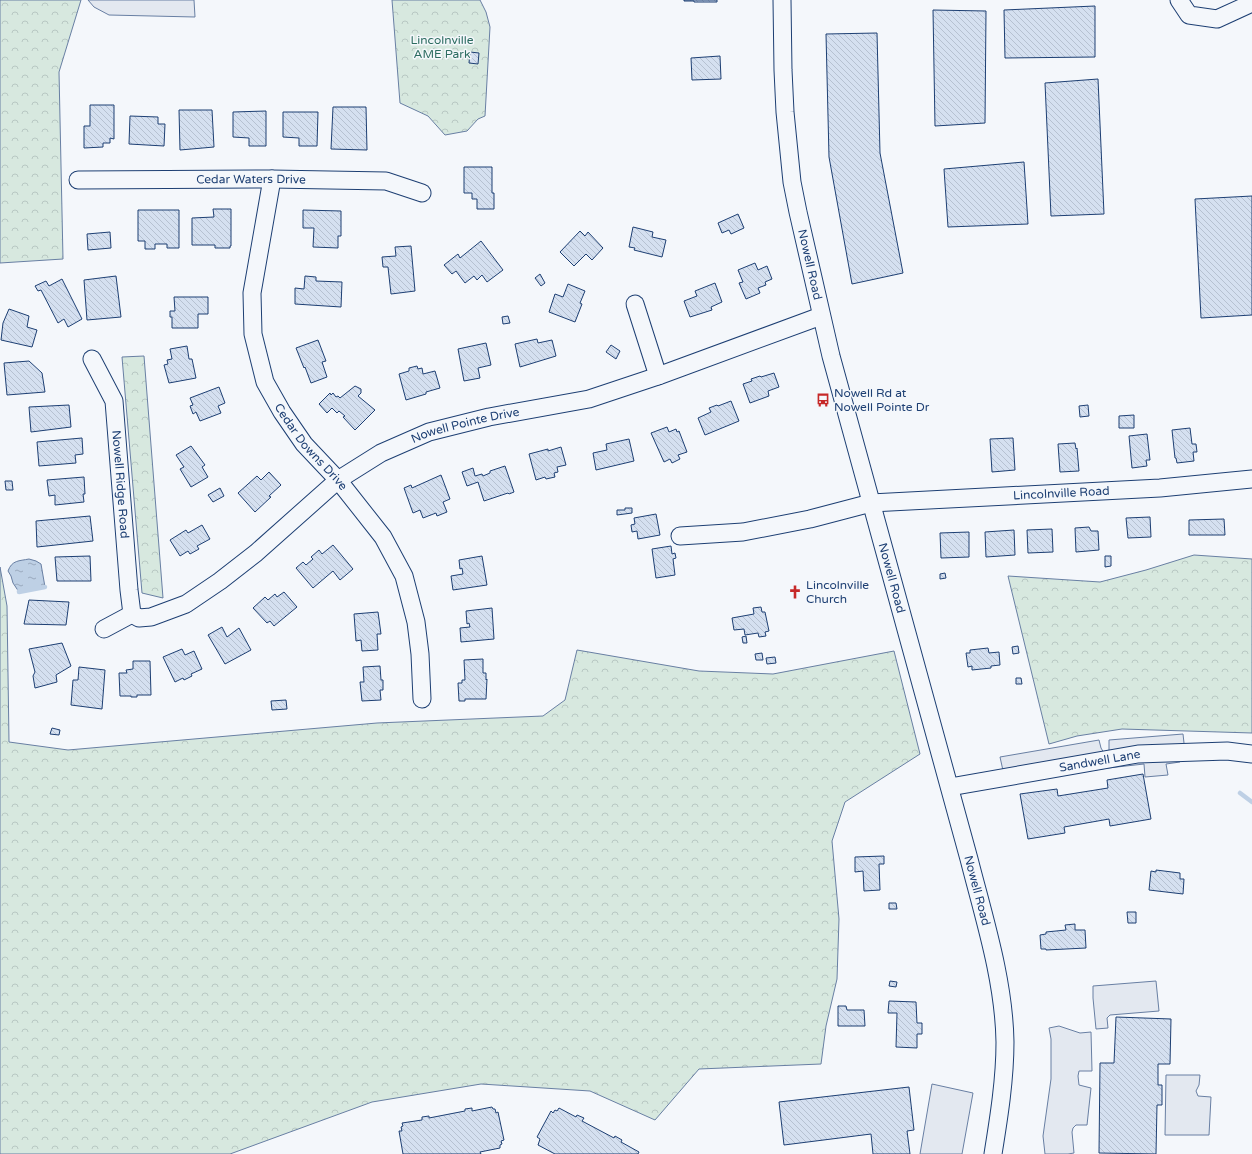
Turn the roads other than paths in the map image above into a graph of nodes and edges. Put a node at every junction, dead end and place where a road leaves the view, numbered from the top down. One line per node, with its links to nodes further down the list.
1 (782, 0): 8 (street, Nowell Road)
2 (1179, 0): 3 (street)
3 (1252, 3)
4 (272, 179): 5 (street, Cedar Waters Drive); 6 (street, Cedar Waters Drive); 12 (street, Cedar Downs Drive)
5 (78, 180)
6 (422, 193)
7 (635, 304): 10 (street)
8 (821, 316): 10 (street, Nowell Pointe Drive); 13 (street, Nowell Road)
9 (92, 359): 15 (street, Nowell Ridge Road)
10 (658, 376): 12 (street, Nowell Pointe Drive)
11 (1252, 479): 13 (street, Lincolnville Road)
12 (338, 480): 15 (street, Nowell Pointe Drive); 17 (street, Cedar Downs Drive)
13 (871, 503): 14 (street, Lincolnville Road); 19 (street, Nowell Road)
14 (680, 536)
15 (132, 614): 16 (street)
16 (104, 629)
17 (422, 699)
18 (1252, 754): 19 (street, Sandwell Lane)
19 (950, 787): 20 (street, Nowell Road)
20 (993, 1154)

